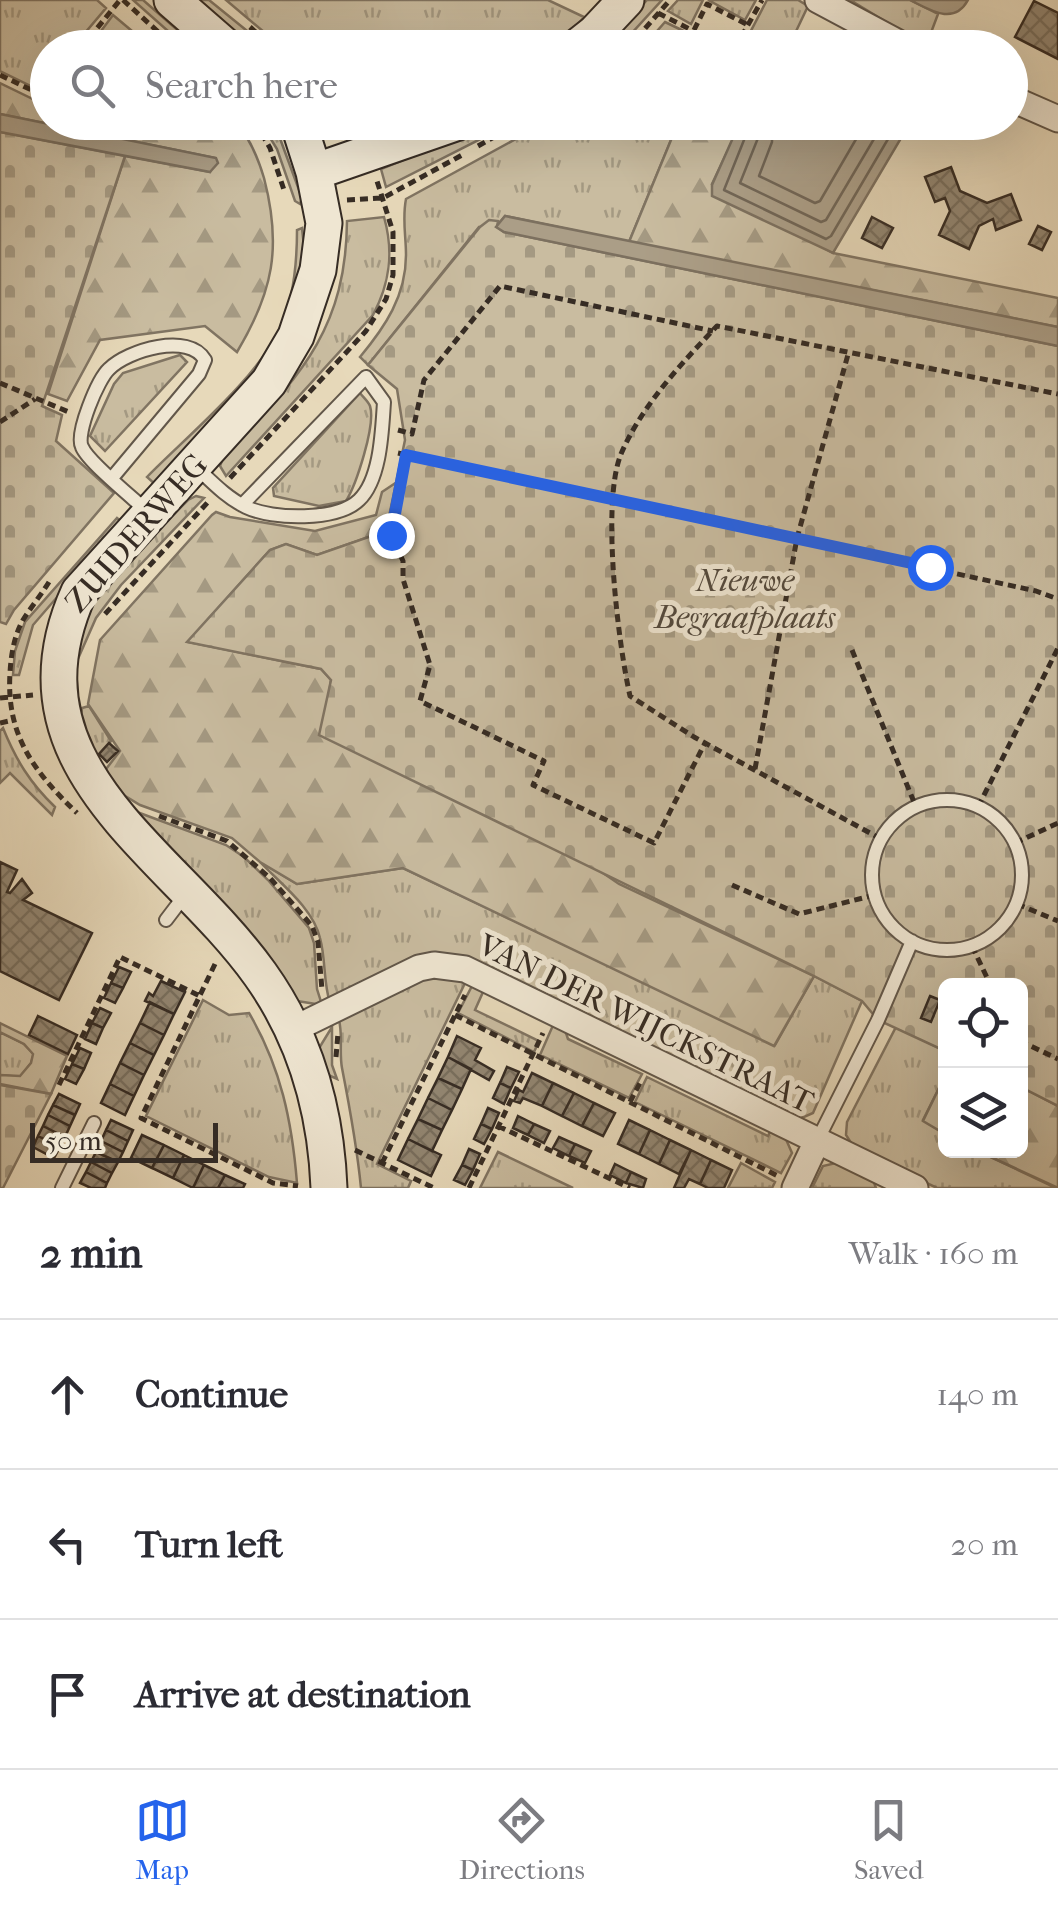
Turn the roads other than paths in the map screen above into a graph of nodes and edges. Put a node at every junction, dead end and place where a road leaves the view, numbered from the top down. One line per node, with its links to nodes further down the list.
1 (172, 0): 4 (street)
2 (818, 0): 6 (street)
3 (642, 6): 5 (street)
4 (206, 30)
5 (602, 30)
6 (874, 30)
7 (1028, 106): 8 (street)
8 (1058, 119)
9 (304, 140): 11 (street, ZUIDERWEG)
10 (402, 140): 11 (street)
11 (314, 172): 12 (street, ZUIDERWEG)
12 (195, 466): 14 (lane); 15 (street, ZUIDERWEG)
13 (112, 478): 13 (lane); 15 (lane)
14 (242, 505): 14 (lane)
15 (149, 514): 17 (street, ZUIDERWEG)
16 (912, 942): 16 (lane); 19 (lane)
17 (292, 1030): 19 (street, VAN DER WIJCKSTRAAT); 22 (street, ZUIDERWEG)
18 (94, 1123): 21 (lane)
19 (817, 1141): 20 (street); 23 (street, VAN DER WIJCKSTRAAT)
20 (795, 1186)
21 (62, 1188)
22 (329, 1188)
23 (916, 1188)

